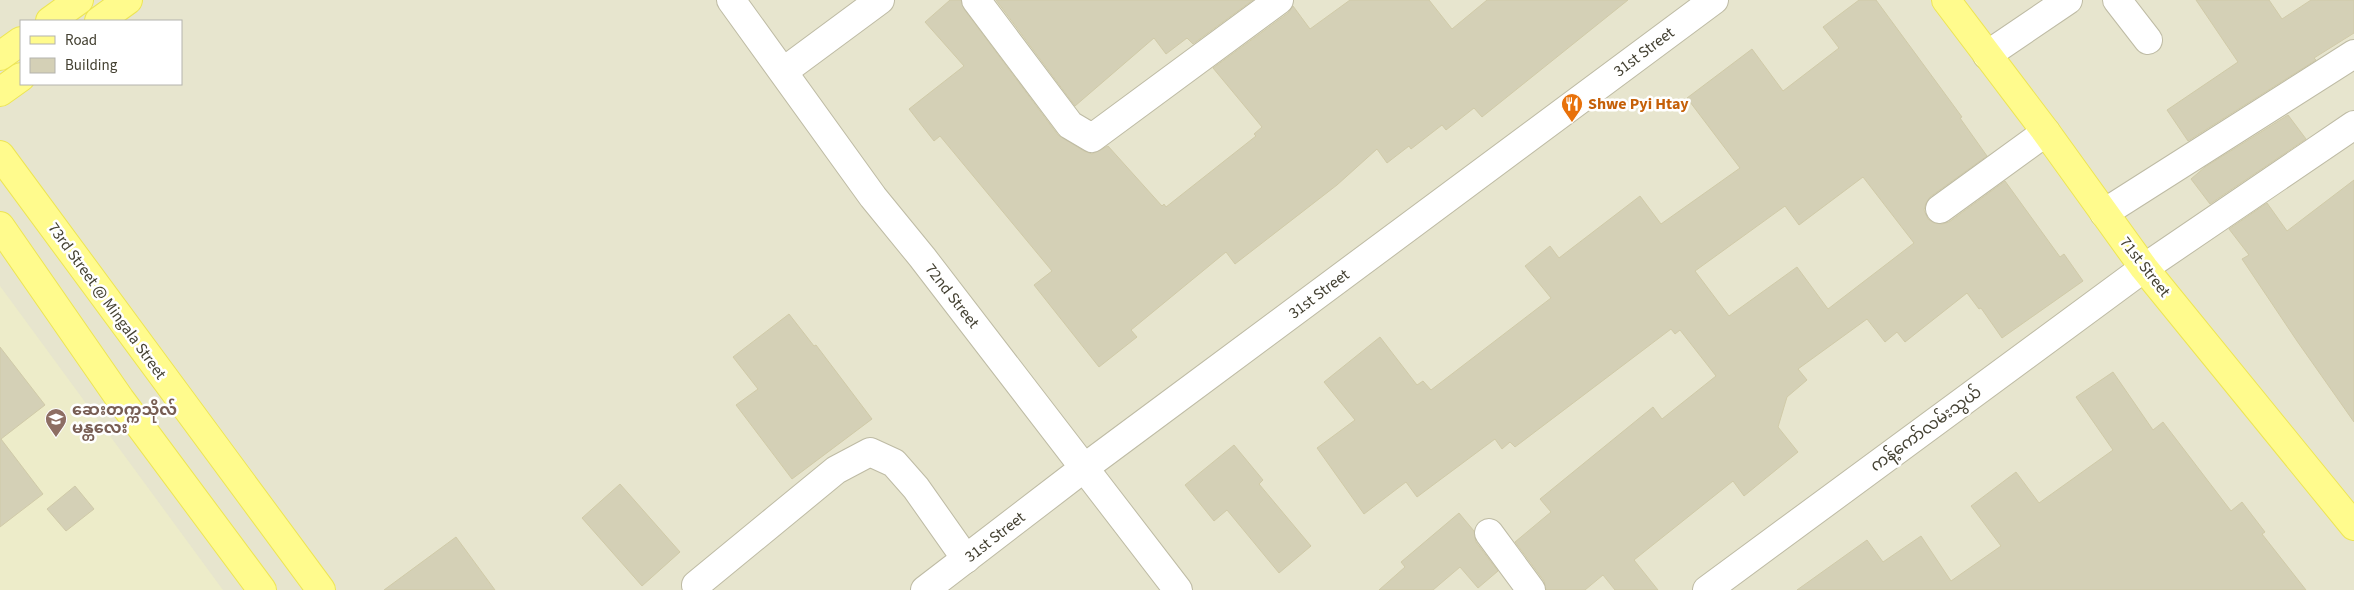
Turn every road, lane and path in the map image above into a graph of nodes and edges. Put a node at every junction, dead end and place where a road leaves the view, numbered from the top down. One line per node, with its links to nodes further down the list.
1 (79, 0): 11 (main road)
2 (128, 0): 12 (main road)
3 (731, 0): 18 (street, 72nd Street)
4 (880, 0): 18 (street)
5 (976, 0): 6 (street)
6 (1279, 0)
7 (1714, 0): 28 (street, 31st Street)
8 (1946, 0): 16 (main road, 71st Street)
9 (2068, 0): 16 (street)
10 (2117, 0): 13 (street)
11 (51, 20)
12 (99, 20)
13 (2148, 40)
14 (20, 42): 17 (main road)
15 (2354, 54): 25 (street)
16 (1987, 55): 22 (main road, 71st Street)
17 (0, 56)
18 (784, 71): 28 (street, 72nd Street)
19 (20, 78): 20 (main road)
20 (0, 92)
21 (2354, 124): 27 (street, ကန့်ကော်လမ်းသွယ်)
22 (2046, 132): 24 (street); 25 (main road, 71st Street)
23 (0, 155): 34 (main road, 73rd Street @ Mingala Street)
24 (1940, 209)
25 (2104, 213): 27 (main road, 71st Street)
26 (0, 226): 33 (main road)
27 (2144, 268): 29 (main road, 71st Street); 38 (street, ကန့်ကော်လမ်းသွယ်)
28 (1084, 468): 31 (street, 31st Street); 36 (street, 72nd Street)
29 (2354, 526)
30 (1489, 533): 37 (street)
31 (966, 560): 32 (street); 35 (street, 31st Street)
32 (696, 585)
33 (262, 590)
34 (321, 590)
35 (925, 590)
36 (1178, 590)
37 (1531, 590)
38 (1707, 590)

